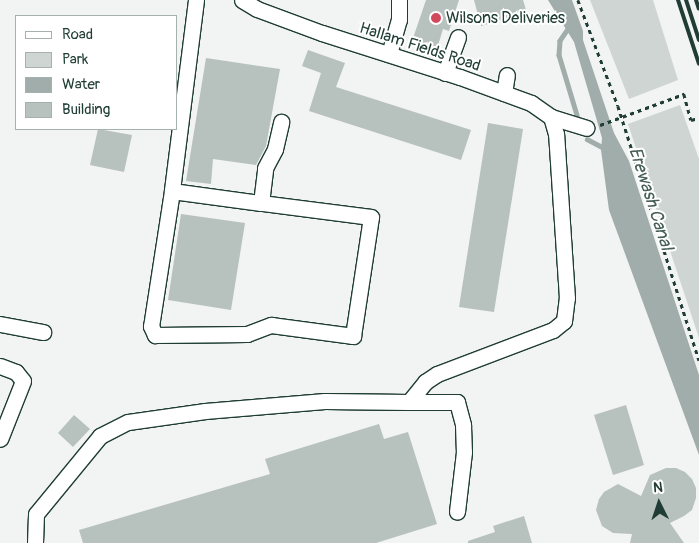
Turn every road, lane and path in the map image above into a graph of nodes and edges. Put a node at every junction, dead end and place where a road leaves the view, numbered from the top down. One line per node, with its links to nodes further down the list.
1 (196, 0): 16 (street)
2 (242, 0): 5 (street, Hallam Fields Road)
3 (400, 0): 7 (street)
4 (578, 0): 13 (path)
5 (259, 5): 7 (street, Hallam Fields Road)
6 (458, 37): 8 (street)
7 (389, 54): 8 (street, Hallam Fields Road)
8 (445, 73): 10 (street, Hallam Fields Road)
9 (507, 75): 10 (street)
10 (504, 93): 11 (street, Hallam Fields Road)
11 (551, 117): 15 (street, Hallam Fields Road); 22 (street)
12 (699, 118): 13 (path)
13 (621, 119): 15 (path); 20 (path)
14 (281, 122): 17 (street)
15 (590, 127)
16 (172, 191): 17 (street); 17 (street)
17 (261, 204)
18 (0, 324): 19 (street)
19 (43, 332)
20 (699, 360)
21 (0, 366): 23 (street)
22 (410, 402): 24 (street); 25 (street)
23 (0, 439)
24 (457, 512)
25 (35, 543)

